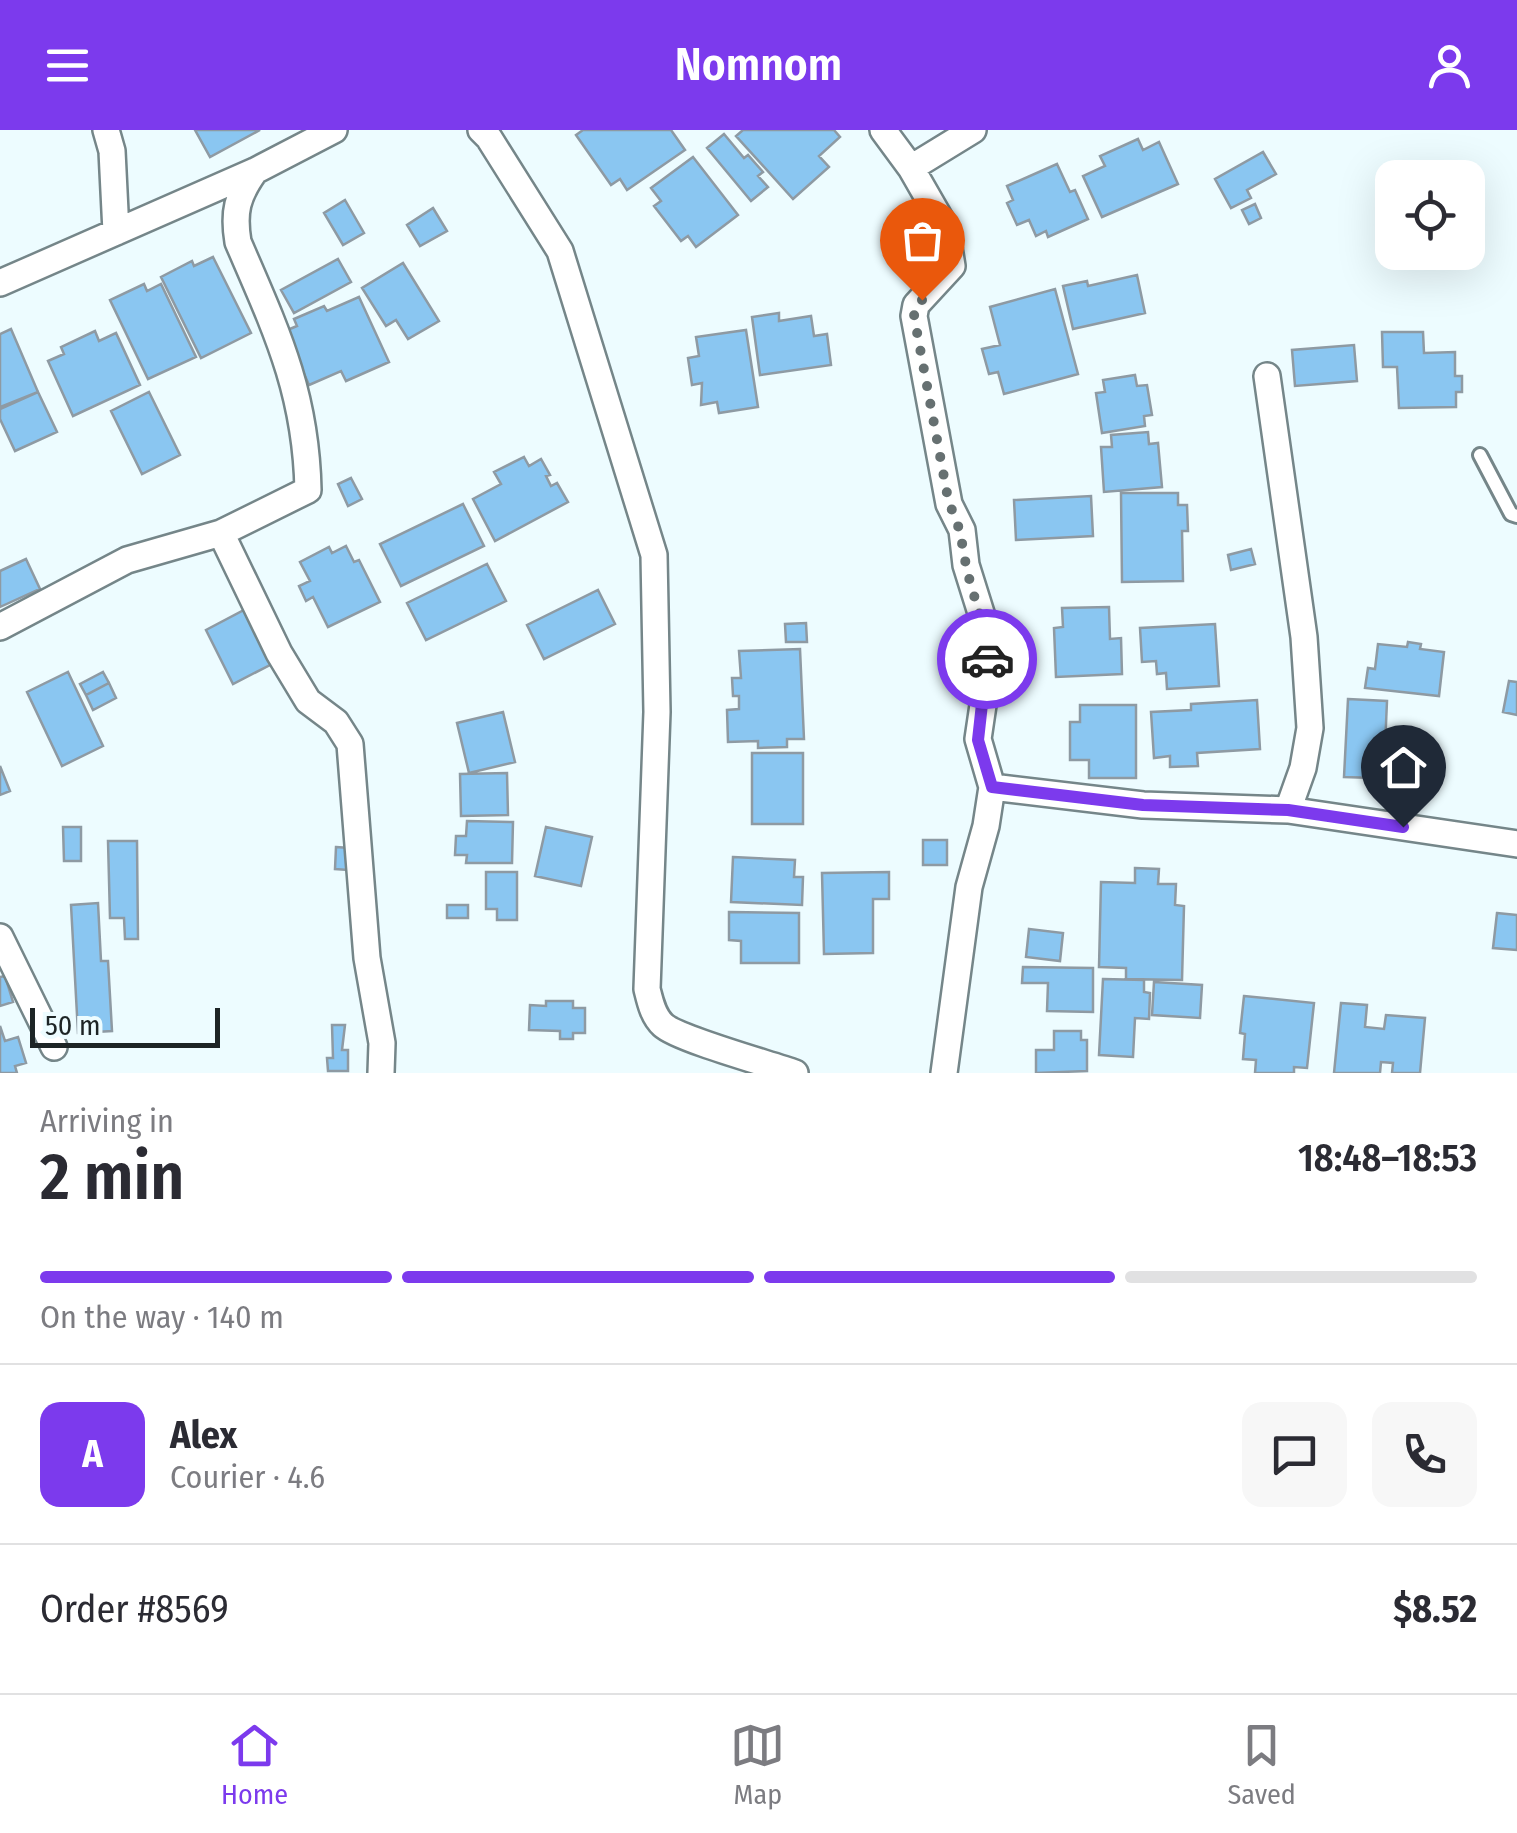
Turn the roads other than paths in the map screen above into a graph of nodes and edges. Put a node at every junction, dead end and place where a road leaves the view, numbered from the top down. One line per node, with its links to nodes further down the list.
1 (106, 130): 8 (street)
2 (334, 130): 7 (street)
3 (480, 130): 21 (street)
4 (883, 130): 6 (street)
5 (973, 130): 6 (street)
6 (911, 168): 15 (street)
7 (254, 171): 8 (street); 13 (street)
8 (116, 232): 9 (street)
9 (0, 283)
10 (1267, 376): 16 (street)
11 (1480, 454): 12 (lane)
12 (1517, 516)
13 (221, 533): 14 (street); 20 (street)
14 (0, 628)
15 (992, 787): 16 (street); 22 (street)
16 (1288, 810): 17 (street)
17 (1517, 844)
18 (0, 937): 19 (street)
19 (54, 1047)
20 (382, 1073)
21 (795, 1073)
22 (944, 1073)

